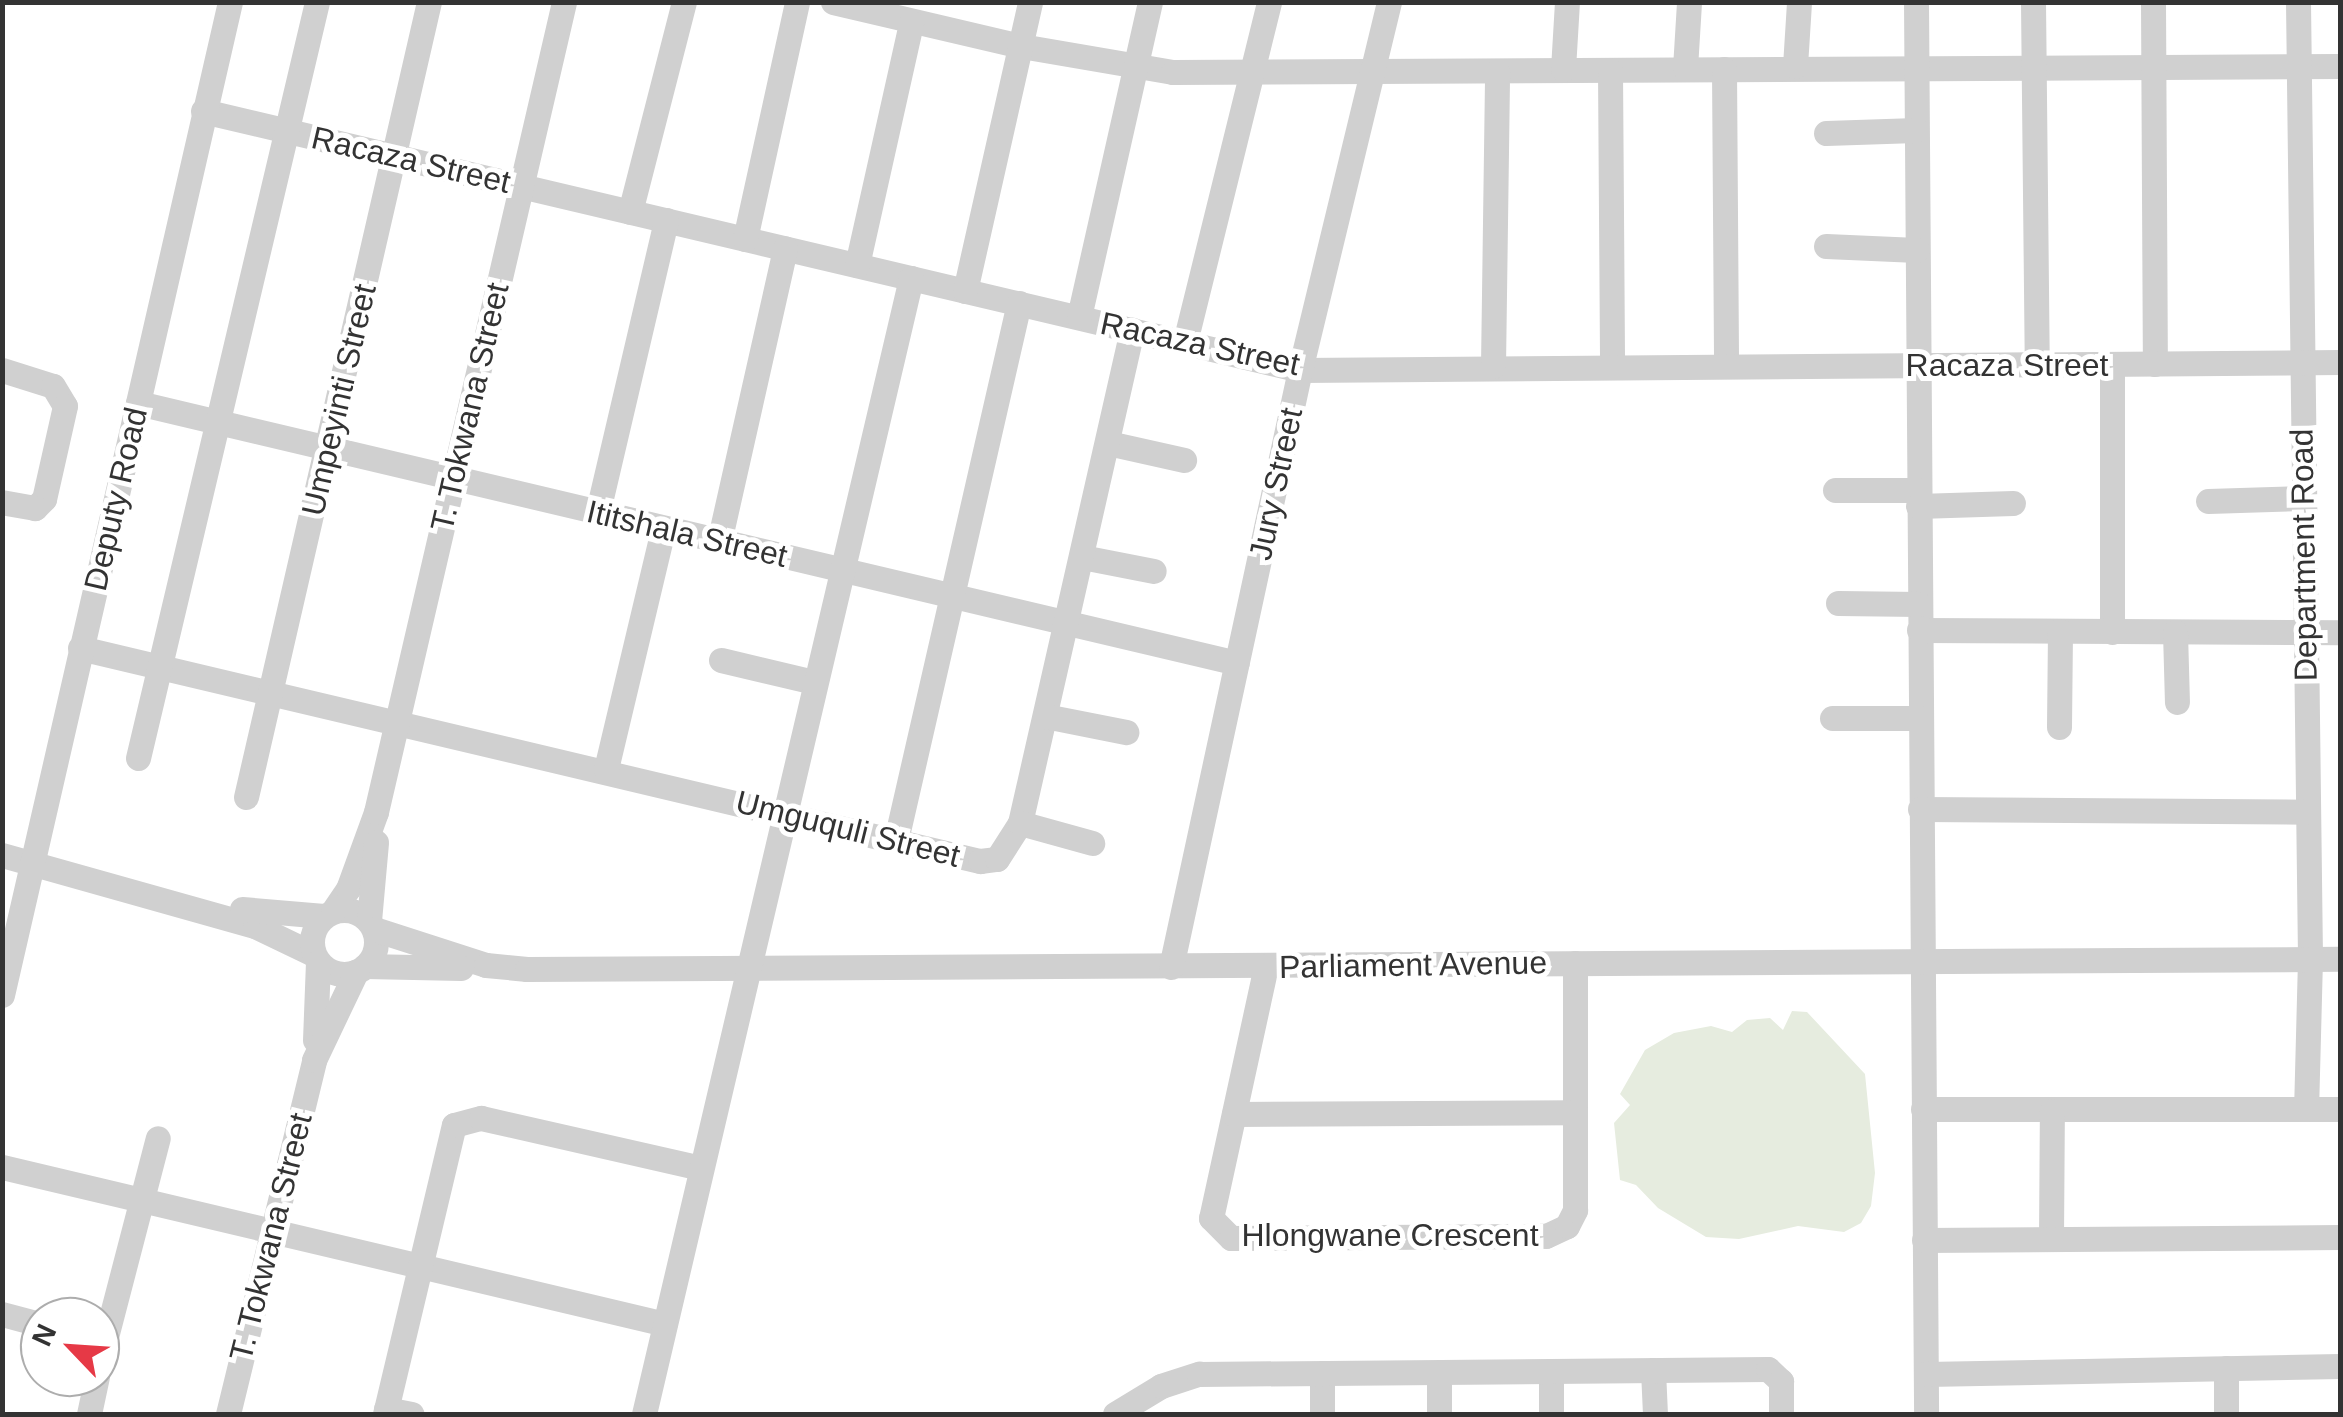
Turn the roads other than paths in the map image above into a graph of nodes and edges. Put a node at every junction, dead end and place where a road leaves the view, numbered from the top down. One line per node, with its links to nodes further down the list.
1 (230, 2): 35 (street, Deputy Road)
2 (317, 2): 37 (street)
3 (429, 2): 39 (street, Umpeyinti Street)
4 (564, 2): 40 (street, T. Tokwana Street)
5 (684, 2): 41 (street)
6 (797, 2): 43 (street)
7 (833, 2): 19 (street)
8 (1030, 2): 20 (street)
9 (1150, 2): 25 (street)
10 (1269, 2): 32 (street)
11 (1389, 2): 34 (street, Jury Street)
12 (1567, 2): 29 (street)
13 (1690, 2): 26 (street)
14 (1799, 2): 21 (street)
15 (1916, 2): 27 (street)
16 (2033, 2): 28 (street)
17 (2152, 2): 24 (street)
18 (2298, 2): 22 (street, Department Road)
19 (911, 23): 20 (street); 47 (street)
20 (1021, 46): 25 (street); 49 (street)
21 (1795, 66): 27 (street); 30 (street)
22 (2300, 66): 23 (street); 24 (street); 55 (street, Department Road)
23 (2340, 66)
24 (2152, 67): 28 (street); 57 (street)
25 (1134, 68): 32 (street); 51 (street)
26 (1685, 68): 30 (street); 31 (street)
27 (1916, 68): 28 (street); 36 (street)
28 (2034, 68): 58 (street)
29 (1563, 69): 31 (street); 33 (street)
30 (1724, 69): 61 (street)
31 (1610, 70): 60 (street)
32 (1252, 71): 34 (street); 53 (street)
33 (1497, 72): 34 (street); 59 (street)
34 (1371, 74): 64 (street, Jury Street)
35 (203, 111): 37 (street, Racaza Street); 65 (street, Deputy Road)
36 (1916, 130): 38 (street); 46 (street)
37 (290, 132): 39 (street, Racaza Street); 66 (street)
38 (1826, 133)
39 (395, 156): 40 (street, Racaza Street); 68 (street, Umpeyinti Street)
40 (521, 186): 41 (street, Racaza Street); 70 (street, T. Tokwana Street)
41 (630, 212): 42 (street, Racaza Street)
42 (666, 220): 43 (street, Racaza Street); 77 (street)
43 (744, 239): 45 (street, Racaza Street)
44 (1826, 246): 46 (street)
45 (785, 248): 47 (street, Racaza Street); 79 (street)
46 (1917, 250): 62 (street)
47 (857, 265): 48 (street, Racaza Street)
48 (910, 278): 49 (street, Racaza Street); 81 (street)
49 (965, 290): 50 (street, Racaza Street)
50 (1019, 303): 51 (street, Racaza Street); 83 (street)
51 (1079, 318): 52 (street, Racaza Street)
52 (1132, 330): 53 (street, Racaza Street); 67 (street, Umguquli Street)
53 (1184, 342): 64 (street, Racaza Street)
54 (2340, 362): 55 (street, Racaza Street)
55 (2302, 363): 57 (street, Racaza Street); 73 (street, Department Road)
56 (2112, 364): 57 (street, Racaza Street); 58 (street, Racaza Street); 89 (street)
57 (2156, 364)
58 (2036, 365): 62 (street, Racaza Street)
59 (1493, 366): 60 (street, Racaza Street); 64 (street, Racaza Street)
60 (1612, 366): 61 (street, Racaza Street)
61 (1726, 366): 62 (street, Racaza Street)
62 (1918, 366): 72 (street)
63 (2, 370): 75 (street)
64 (1300, 370): 95 (street, Jury Street)
65 (138, 403): 66 (street, Ititshala Street); 93 (street, Deputy Road)
66 (221, 420): 68 (street, Ititshala Street); 96 (street)
67 (1108, 444): 69 (street); 80 (street, Umguquli Street)
68 (328, 446): 70 (street, Ititshala Street); 98 (street, Umpeyinti Street)
69 (1184, 460)
70 (453, 478): 77 (street, Ititshala Street); 103 (street, T. Tokwana Street)
71 (1835, 490): 72 (street)
72 (1918, 498): 76 (street); 85 (street)
73 (2304, 498): 74 (street); 92 (street, Department Road)
74 (2208, 501)
75 (2, 502)
76 (2014, 503)
77 (598, 514): 78 (street, Ititshala Street)
78 (663, 529): 79 (street, Ititshala Street); 107 (street)
79 (720, 542): 81 (street, Ititshala Street)
80 (1082, 557): 82 (street); 86 (street, Umguquli Street)
81 (842, 568): 83 (street, Ititshala Street); 97 (street)
82 (1154, 571)
83 (954, 593): 86 (street, Ititshala Street); 114 (street)
84 (1838, 603): 85 (street)
85 (1919, 604): 87 (street)
86 (1068, 618): 95 (street, Ititshala Street); 100 (street, Umguquli Street)
87 (1919, 630): 88 (street); 102 (street)
88 (2060, 631): 89 (street); 104 (street)
89 (2112, 632): 90 (street)
90 (2175, 632): 92 (street); 99 (street)
91 (2340, 632): 92 (street)
92 (2305, 633): 111 (street, Department Road)
93 (80, 648): 96 (street, Umguquli Street); 117 (street, Deputy Road)
94 (721, 660): 97 (street)
95 (1237, 663): 128 (street, Jury Street)
96 (160, 666): 98 (street, Umguquli Street); 106 (street)
97 (814, 682): 112 (street)
98 (271, 692): 103 (street, Umguquli Street); 108 (street, Umpeyinti Street)
99 (2178, 702)
100 (1045, 716): 105 (street); 113 (street, Umguquli Street)
101 (1832, 718): 102 (street)
102 (1920, 718): 109 (street)
103 (396, 724): 107 (street, Umguquli Street); 110 (street, T. Tokwana Street)
104 (2059, 726)
105 (1126, 732)
106 (138, 758)
107 (606, 769): 112 (street, Umguquli Street)
108 (246, 797)
109 (1920, 810): 111 (street); 124 (street)
110 (376, 812): 119 (street, T. Tokwana Street); 120 (street, T. Tokwana Street)
111 (2306, 812): 122 (street, Department Road)
112 (786, 814): 114 (street, Umguquli Street); 130 (street)
113 (1020, 823): 114 (street, Umguquli Street); 115 (street)
114 (896, 840)
115 (1092, 843)
116 (2, 855): 117 (street)
117 (32, 865): 118 (street); 131 (street, Deputy Road)
118 (182, 904): 119 (street); 121 (street)
119 (328, 913): 120 (street); 121 (street)
120 (372, 925): 126 (street, Parliament Avenue); 129 (street)
121 (316, 958): 129 (street); 132 (street, T. Tokwana Street)
122 (2310, 959): 123 (street, Parliament Avenue); 124 (street, Parliament Avenue); 133 (street, Department Road)
123 (2340, 959)
124 (1926, 961): 125 (street, Parliament Avenue); 134 (street)
125 (1576, 963): 127 (street, Parliament Avenue); 137 (street, Hlongwane Crescent)
126 (486, 965): 129 (street, Parliament Avenue); 130 (street, Parliament Avenue)
127 (1266, 966): 128 (street, Parliament Avenue); 138 (street, Hlongwane Crescent)
128 (1171, 967): 130 (street, Parliament Avenue)
129 (361, 969): 132 (street, T. Tokwana Street)
130 (752, 970): 141 (street)
131 (2, 995)
132 (314, 1060): 143 (street, T. Tokwana Street)
133 (2306, 1108): 135 (street); 136 (street)
134 (1922, 1109): 136 (street); 146 (street)
135 (2340, 1109)
136 (2052, 1110): 145 (street)
137 (1576, 1112): 138 (street); 138 (street, Hlongwane Crescent)
138 (1234, 1114)
139 (158, 1138): 142 (street)
140 (2, 1167): 142 (street)
141 (697, 1168): 147 (street); 149 (street)
142 (141, 1199): 143 (street); 148 (street)
143 (270, 1233): 147 (street); 159 (street, T. Tokwana Street)
144 (2340, 1237): 145 (street)
145 (2050, 1239): 146 (street)
146 (1924, 1240): 156 (street)
147 (418, 1268): 149 (street); 158 (street)
148 (115, 1297)
149 (665, 1324): 161 (street)
150 (2340, 1366): 151 (street)
151 (2226, 1368): 156 (street); 168 (street)
152 (1653, 1370): 155 (street); 165 (street); 166 (street)
153 (1322, 1372): 154 (street); 157 (street); 162 (street)
154 (1438, 1372): 155 (street); 163 (street)
155 (1551, 1372): 164 (street)
156 (1926, 1374): 167 (street)
157 (1128, 1411)
158 (386, 1412): 160 (street)
159 (228, 1414)
160 (412, 1414)
161 (644, 1414)
162 (1322, 1414)
163 (1439, 1414)
164 (1551, 1414)
165 (1655, 1414)
166 (1782, 1414)
167 (1926, 1414)
168 (2226, 1414)

